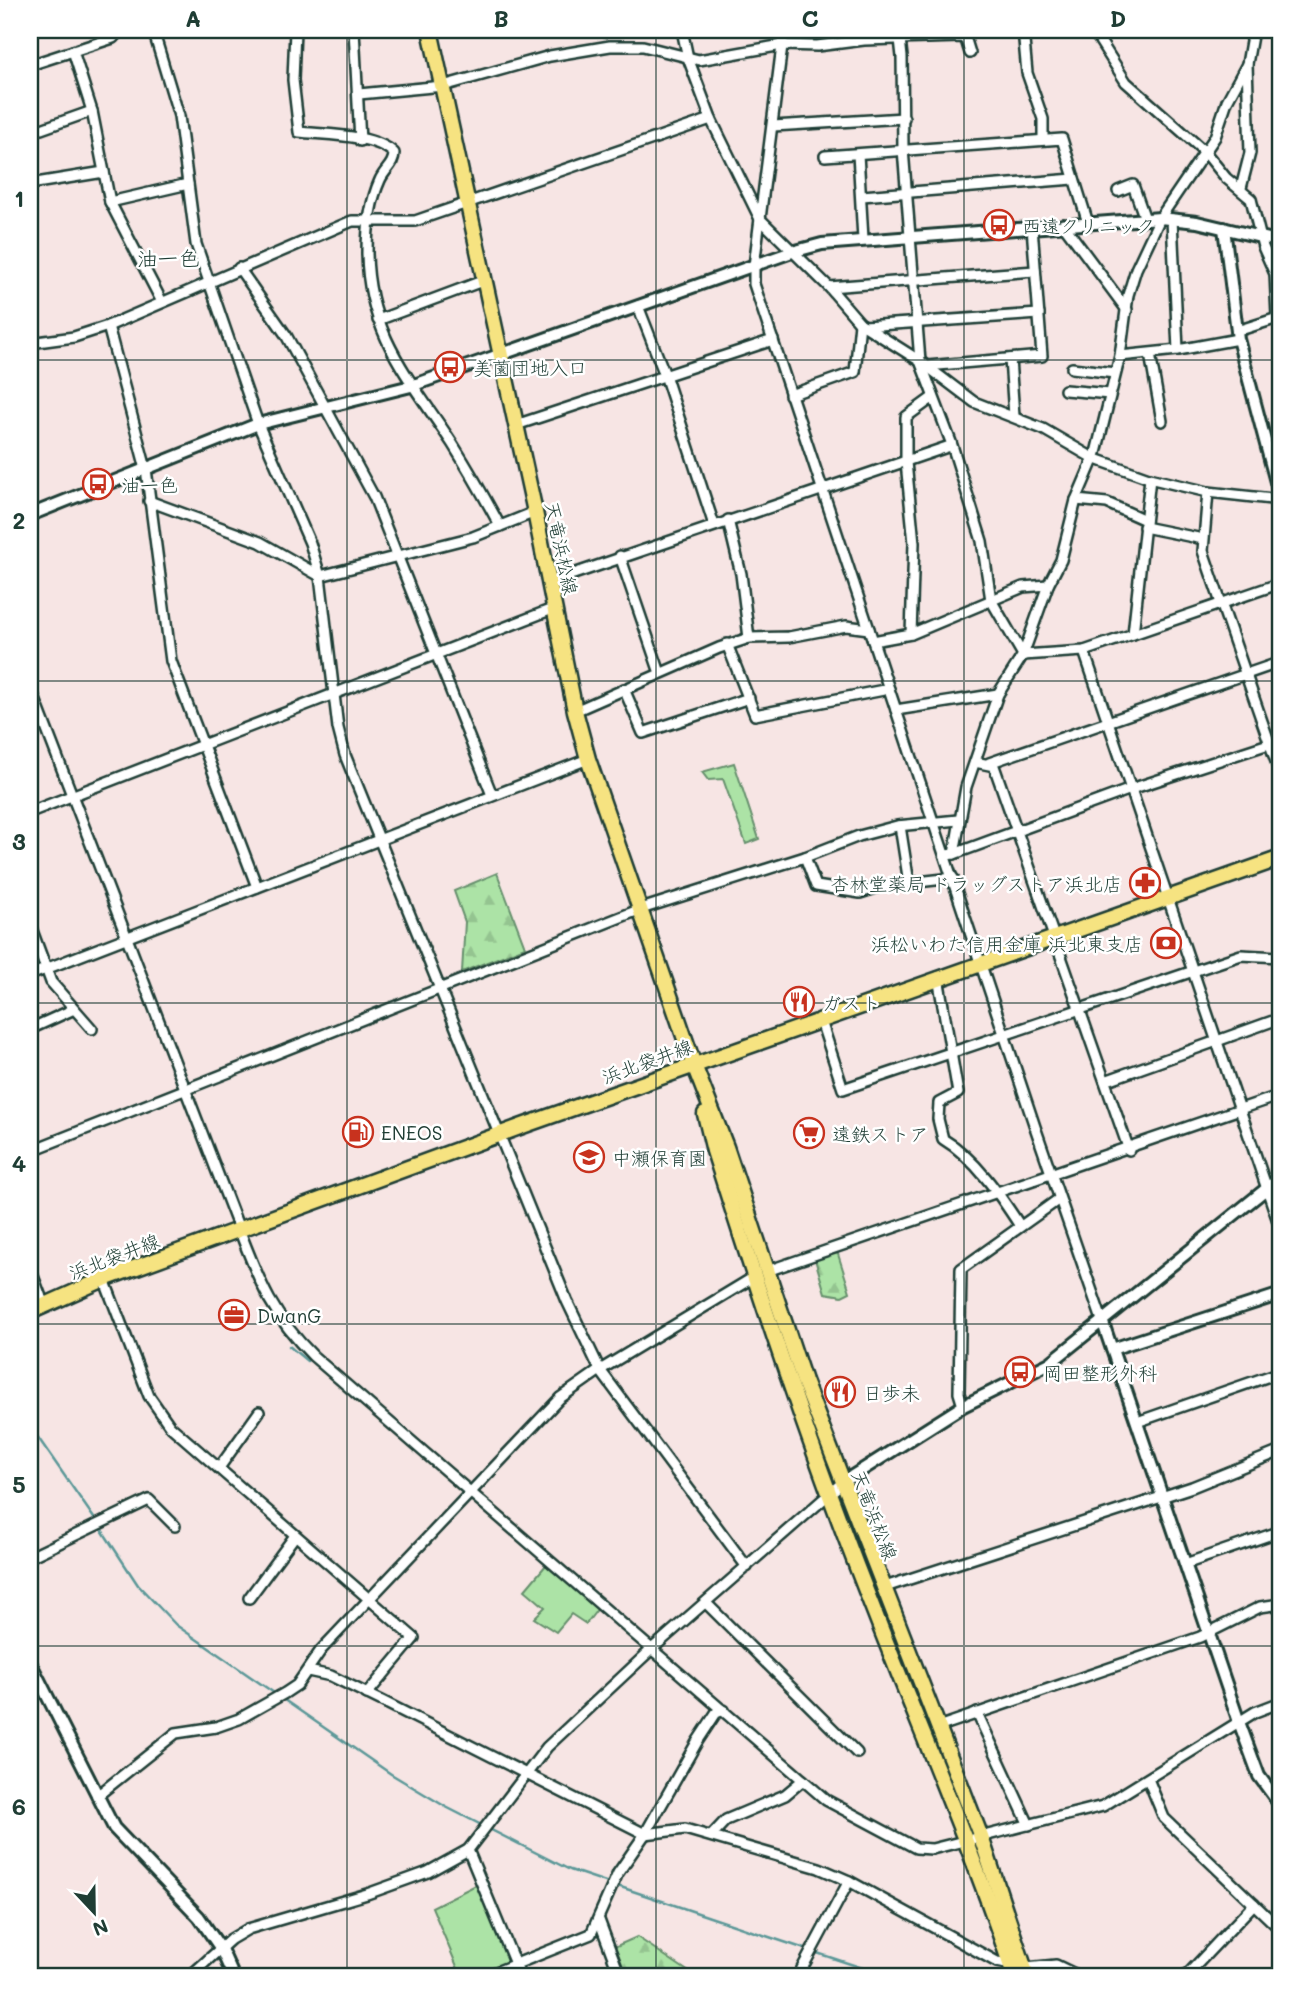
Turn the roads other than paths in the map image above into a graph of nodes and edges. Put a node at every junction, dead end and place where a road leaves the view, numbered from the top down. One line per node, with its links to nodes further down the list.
1 (120, 30): 13 (street)
2 (153, 30): 34 (street)
3 (295, 30): 26 (street)
4 (354, 30): 19 (street)
5 (430, 30): 18 (main road, 天竜浜松線)
6 (682, 30): 15 (street)
7 (784, 30): 12 (street)
8 (1023, 30): 25 (street)
9 (1093, 30): 28 (street)
10 (1253, 30): 16 (street)
11 (900, 34): 12 (street); 14 (street); 22 (street)
12 (782, 45): 15 (street); 23 (street)
13 (74, 51): 17 (street); 20 (street)
14 (970, 53)
15 (688, 58): 18 (street); 21 (street)
16 (1247, 64): 28 (street); 35 (street)
17 (30, 65)
18 (443, 86): 19 (street); 40 (main road, 天竜浜松線)
19 (359, 94): 26 (street)
20 (92, 111): 24 (street); 31 (street)
21 (711, 118): 40 (street); 42 (street)
22 (904, 118): 23 (street); 27 (street)
23 (773, 126): 42 (street)
24 (30, 133)
25 (1043, 139): 27 (street); 32 (street)
26 (360, 141): 45 (street)
27 (903, 149): 29 (street); 37 (street)
28 (1205, 152): 35 (street); 41 (street)
29 (858, 154): 30 (street); 38 (street)
30 (825, 156)
31 (104, 172): 33 (street); 39 (street)
32 (1074, 179): 37 (street); 46 (street)
33 (30, 184)
34 (188, 184): 39 (street); 60 (street)
35 (1241, 188): 51 (street)
36 (1118, 191): 43 (street)
37 (908, 192): 38 (street); 50 (street)
38 (862, 196): 52 (street)
39 (110, 202): 62 (street)
40 (469, 204): 45 (street); 58 (main road, 天竜浜松線)
41 (1160, 218): 43 (street); 44 (street); 64 (street)
42 (760, 219): 54 (street); 55 (street)
43 (1145, 219): 46 (street)
44 (1172, 219): 49 (street); 74 (street)
45 (369, 220): 56 (street); 67 (street)
46 (1088, 223): 47 (street)
47 (1063, 225): 48 (street); 64 (street)
48 (1032, 227): 50 (street); 57 (street)
49 (1224, 228): 51 (street); 71 (street)
50 (911, 236): 52 (street); 59 (street)
51 (1262, 238): 53 (street); 66 (street)
52 (863, 239): 54 (street)
53 (1281, 242)
54 (792, 252): 55 (street); 61 (street)
55 (754, 266): 63 (street); 72 (street)
56 (239, 268): 60 (street); 88 (street)
57 (1035, 271): 59 (street); 65 (street)
58 (485, 280): 67 (street); 76 (main road, 天竜浜松線)
59 (914, 281): 61 (street); 68 (street)
60 (208, 282): 62 (street); 91 (street)
61 (830, 288): 69 (street)
62 (162, 302): 70 (street)
63 (638, 306): 76 (street); 82 (street)
64 (1127, 310): 77 (street)
65 (1039, 314): 68 (street); 78 (street)
66 (1279, 317): 71 (street)
67 (378, 320): 83 (street)
68 (918, 323): 69 (street); 79 (street)
69 (862, 324): 79 (street); 86 (street)
70 (107, 326): 73 (street); 96 (street)
71 (1238, 335): 74 (street); 101 (street)
72 (773, 340): 82 (street); 86 (street)
73 (30, 343)
74 (1178, 350): 75 (street)
75 (1150, 354): 77 (street); 90 (street)
76 (501, 355): 83 (street); 92 (main road, 天竜浜松線)
77 (1120, 356): 81 (street)
78 (1010, 359): 79 (street); 89 (street)
79 (924, 364): 87 (street); 89 (street)
80 (1072, 368): 81 (street)
81 (1115, 373): 85 (street)
82 (665, 375): 92 (street); 108 (street)
83 (411, 386): 88 (street); 107 (street)
84 (1065, 390): 85 (street)
85 (1110, 394): 94 (street)
86 (790, 395): 98 (street)
87 (932, 398): 93 (street); 95 (street)
88 (326, 409): 91 (street); 111 (street)
89 (1014, 416): 94 (street)
90 (1162, 421)
91 (258, 424): 96 (street); 112 (street)
92 (516, 425): 103 (main road, 天竜浜松線)
93 (950, 446): 95 (street); 116 (street)
94 (1093, 458): 97 (street); 100 (street)
95 (906, 462): 98 (street); 120 (street)
96 (146, 469): 102 (street); 104 (street)
97 (1150, 478): 99 (street); 106 (street)
98 (822, 490): 105 (street); 119 (street)
99 (1208, 492): 101 (street); 109 (street)
100 (1076, 500): 106 (street); 115 (street)
101 (1281, 500)
102 (149, 501): 112 (street); 142 (street)
103 (535, 512): 107 (street); 113 (main road, 天竜浜松線)
104 (30, 515)
105 (728, 520): 108 (street); 122 (street)
106 (1145, 523): 109 (street); 121 (street)
107 (500, 526): 111 (street)
108 (714, 526): 110 (street)
109 (1203, 539): 117 (street)
110 (620, 555): 113 (street); 129 (street)
111 (399, 557): 112 (street); 126 (street)
112 (320, 576): 134 (street)
113 (550, 582): 118 (main road, 天竜浜松線)
114 (1281, 583): 117 (street)
115 (1048, 586): 116 (street); 127 (street)
116 (991, 600): 120 (street); 127 (street)
117 (1221, 604): 121 (street); 130 (street)
118 (555, 608): 126 (street); 138 (main road, 天竜浜松線)
119 (869, 629): 122 (street); 123 (street)
120 (911, 634): 123 (street)
121 (1133, 634): 125 (street)
122 (749, 638): 124 (street)
123 (873, 641): 133 (street)
124 (727, 645): 129 (street); 136 (street)
125 (1084, 651): 127 (street); 139 (street)
126 (437, 654): 134 (street); 148 (street)
127 (1023, 655): 135 (street)
128 (1281, 662): 130 (street)
129 (660, 673): 132 (street)
130 (1246, 674): 139 (street); 141 (street)
131 (30, 686): 149 (street)
132 (624, 689): 136 (street); 138 (street)
133 (889, 689): 136 (street); 137 (street)
134 (333, 694): 142 (street); 155 (street)
135 (998, 694): 137 (street); 144 (street)
136 (749, 698)
137 (896, 710): 152 (street)
138 (575, 711): 143 (main road, 天竜浜松線)
139 (1108, 723): 145 (street); 147 (street)
140 (1281, 740): 141 (street)
141 (1270, 744): 146 (street); 147 (street)
142 (202, 745): 149 (street); 161 (street)
143 (588, 759): 148 (street); 163 (main road, 天竜浜松線)
144 (975, 762): 145 (street); 151 (street)
145 (989, 763): 154 (street)
146 (1281, 776)
147 (1131, 789): 154 (street); 162 (street)
148 (492, 795): 155 (street)
149 (72, 796): 150 (street); 165 (street)
150 (30, 812)
151 (958, 820): 152 (street); 156 (street)
152 (931, 824): 153 (street); 156 (street)
153 (900, 826): 157 (street); 160 (street)
154 (1018, 832): 156 (street); 166 (street)
155 (377, 840): 161 (street); 173 (street)
156 (950, 855): 159 (street)
157 (805, 857): 160 (street); 163 (street)
158 (1281, 858): 162 (main road, 浜北袋井線)
159 (953, 878): 160 (street); 168 (street)
160 (909, 883)
161 (257, 887): 165 (street)
162 (1167, 898): 166 (main road, 浜北袋井線); 170 (street)
163 (641, 909): 173 (street); 183 (main road, 天竜浜松線)
164 (30, 925): 169 (street)
165 (125, 937): 169 (street); 185 (street)
166 (1055, 938): 168 (main road, 浜北袋井線); 174 (street)
167 (1281, 957): 170 (street)
168 (981, 962): 172 (main road, 浜北袋井線); 180 (street)
169 (45, 970): 171 (street); 175 (street)
170 (1191, 970): 174 (street); 181 (street)
171 (30, 975)
172 (938, 977): 176 (main road, 浜北袋井線); 182 (street)
173 (439, 990): 185 (street); 188 (street)
174 (1080, 1009): 180 (street); 184 (street)
175 (72, 1010): 178 (street); 179 (street)
176 (820, 1018): 182 (street); 183 (main road, 浜北袋井線)
177 (1281, 1018): 181 (street)
178 (30, 1029)
179 (92, 1029)
180 (1005, 1034): 182 (street); 191 (street)
181 (1216, 1041): 184 (street); 187 (street)
182 (950, 1053): 194 (street)
183 (694, 1065): 188 (main road, 浜北袋井線); 200 (main road, 天竜浜松線)
184 (1105, 1081): 189 (street)
185 (186, 1088): 190 (street); 197 (street)
186 (1281, 1095): 187 (street)
187 (1240, 1111): 189 (street); 193 (street)
188 (497, 1135): 197 (main road, 浜北袋井線); 207 (street)
189 (1129, 1150): 191 (street)
190 (30, 1151)
191 (1053, 1176): 194 (street); 195 (street)
192 (1281, 1177): 193 (street)
193 (1266, 1189): 198 (street); 205 (street)
194 (997, 1192): 196 (street); 200 (street)
195 (1059, 1199): 196 (street); 205 (street)
196 (1020, 1226): 209 (street)
197 (239, 1229): 201 (main road, 浜北袋井線); 216 (street)
198 (1281, 1230)
199 (30, 1268): 203 (street)
200 (760, 1274): 207 (street); 214 (main road, 天竜浜松線); 215 (main road, 天竜浜松線)
201 (104, 1279): 203 (main road, 浜北袋井線); 213 (street)
202 (1281, 1294): 206 (street)
203 (44, 1305): 204 (main road, 浜北袋井線)
204 (30, 1312)
205 (1103, 1323): 206 (street); 209 (street)
206 (1112, 1349): 211 (street)
207 (600, 1370): 216 (street); 223 (street)
208 (1281, 1372): 211 (street)
209 (963, 1406): 214 (street)
210 (259, 1412): 213 (street)
211 (1137, 1422): 217 (street)
212 (1281, 1451): 217 (street)
213 (219, 1468): 220 (street)
214 (843, 1482): 215 (street); 224 (main road, 天竜浜松線)
215 (830, 1492): 223 (street); 248 (main road, 天竜浜松線)
216 (471, 1493): 226 (street); 230 (street)
217 (1163, 1494): 222 (street); 224 (street)
218 (175, 1526): 221 (street)
219 (1281, 1531): 222 (street)
220 (294, 1536): 225 (street); 226 (street)
221 (30, 1557)
222 (1185, 1564): 229 (street)
223 (747, 1567): 227 (street)
224 (882, 1588): 238 (main road, 天竜浜松線)
225 (249, 1598)
226 (368, 1599): 232 (street); 233 (street)
227 (706, 1603): 230 (street); 239 (street)
228 (1281, 1604): 229 (street)
229 (1209, 1633): 236 (street); 237 (street)
230 (653, 1648): 235 (street); 240 (street)
231 (30, 1662): 243 (street)
232 (307, 1671): 233 (street); 243 (street)
233 (367, 1694): 240 (street)
234 (1281, 1702): 237 (street)
235 (724, 1710): 242 (street); 246 (street)
236 (977, 1713): 238 (street); 245 (street)
237 (1238, 1723): 241 (street); 244 (street)
238 (938, 1727): 248 (main road, 天竜浜松線)
239 (857, 1753)
240 (526, 1774): 246 (street); 249 (street)
241 (1148, 1779): 245 (street); 251 (street)
242 (803, 1780): 247 (street); 248 (street)
243 (97, 1796): 254 (street)
244 (1281, 1807)
245 (1029, 1825): 248 (street)
246 (645, 1834): 247 (street); 252 (street)
247 (711, 1836): 250 (street)
248 (974, 1838): 256 (main road, 天竜浜松線)
249 (468, 1850): 254 (street); 255 (street)
250 (849, 1881): 256 (street); 262 (street)
251 (1254, 1903): 253 (street); 264 (street)
252 (599, 1920): 255 (street); 261 (street)
253 (1281, 1930)
254 (221, 1949): 257 (street); 258 (street)
255 (515, 1964): 259 (street); 260 (street)
256 (1020, 1972): 263 (street)
257 (190, 1976)
258 (233, 1976)
259 (486, 1976)
260 (520, 1976)
261 (620, 1976)
262 (798, 1976)
263 (1079, 1976)
264 (1186, 1976)

